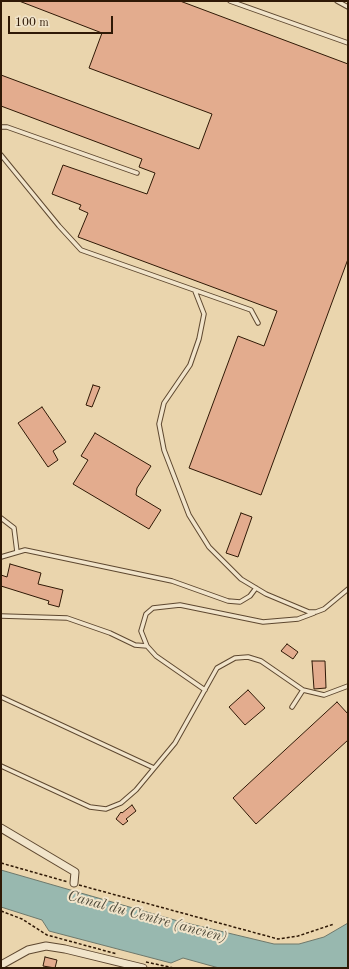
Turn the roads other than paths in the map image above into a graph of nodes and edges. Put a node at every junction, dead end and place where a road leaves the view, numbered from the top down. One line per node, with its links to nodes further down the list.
1 (230, 1): 4 (lane)
2 (337, 1): 3 (lane)
3 (348, 7)
4 (348, 43)
5 (1, 127): 7 (lane)
6 (1, 155): 8 (lane)
7 (137, 173)
8 (195, 291): 9 (lane); 13 (lane)
9 (258, 323)
10 (1, 518): 11 (lane)
11 (17, 552): 12 (lane); 13 (lane)
12 (1, 557)
13 (256, 588): 15 (lane)
14 (348, 589): 15 (lane)
15 (316, 612): 17 (lane)
16 (1, 616): 17 (lane)
17 (147, 646): 19 (lane)
18 (348, 686): 20 (lane)
19 (205, 690): 20 (lane); 24 (lane)
20 (303, 690): 22 (lane)
21 (1, 697): 24 (lane)
22 (292, 708)
23 (1, 766): 24 (lane)
24 (154, 768)
25 (1, 828): 26 (street)
26 (74, 883)
27 (1, 965): 28 (street)
28 (143, 968)

